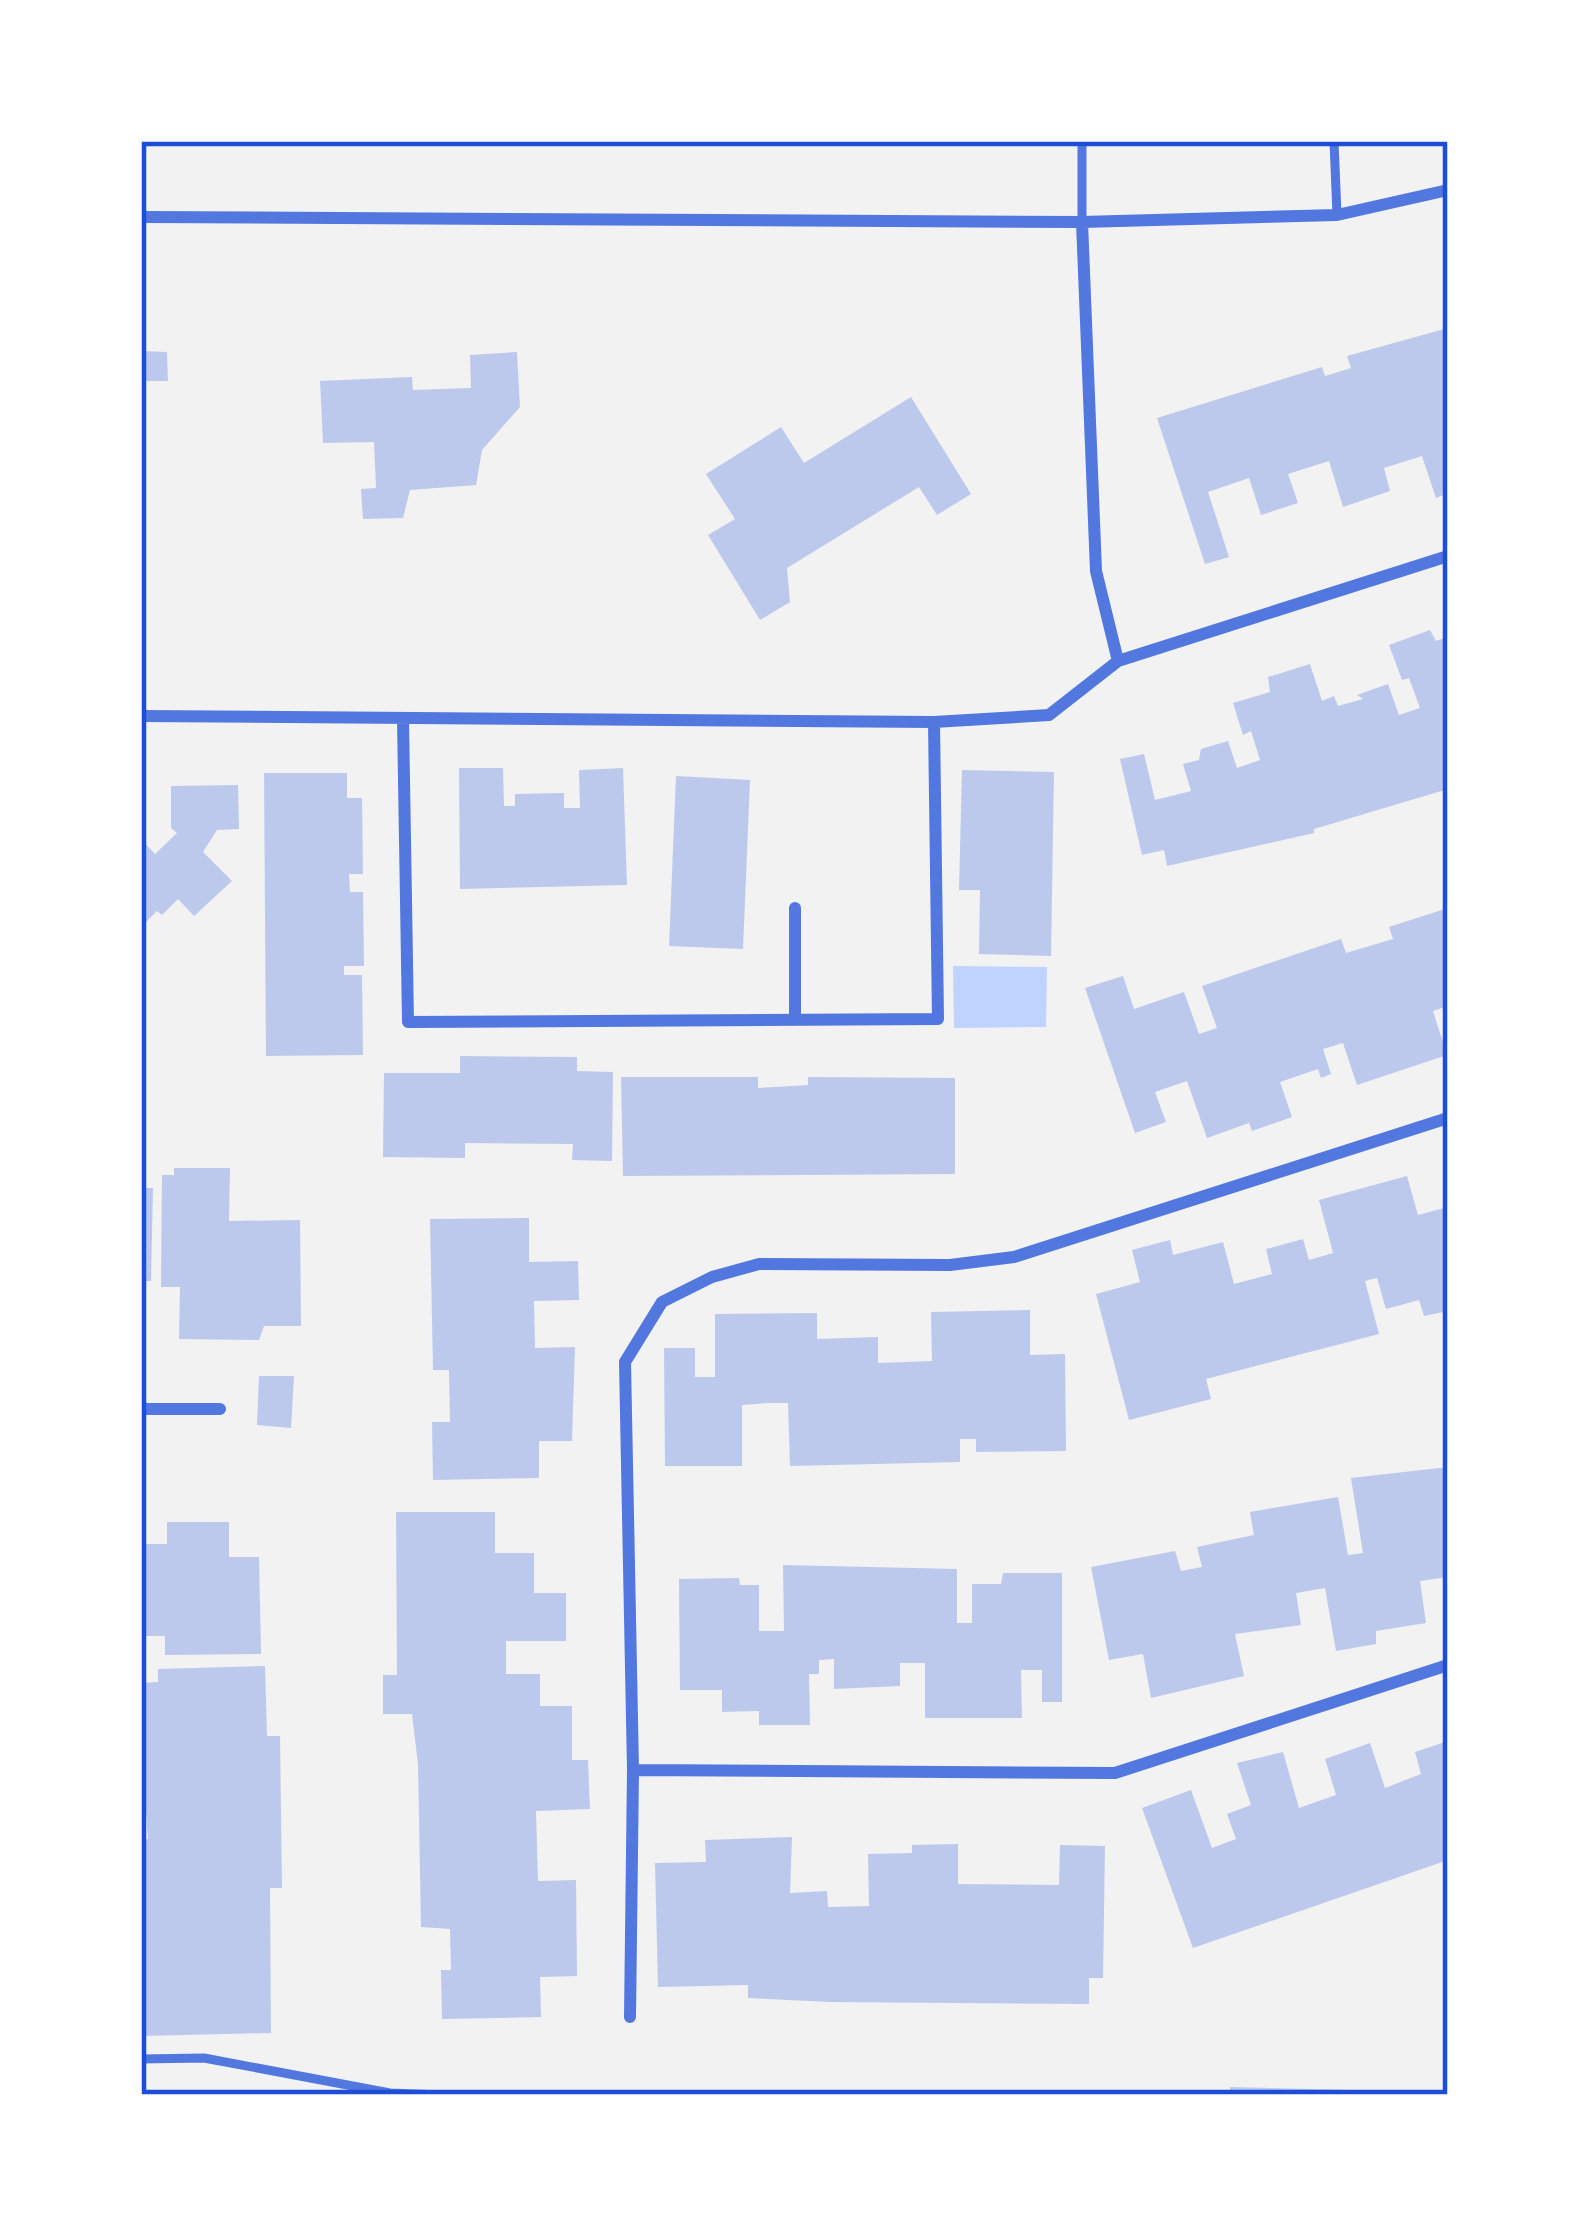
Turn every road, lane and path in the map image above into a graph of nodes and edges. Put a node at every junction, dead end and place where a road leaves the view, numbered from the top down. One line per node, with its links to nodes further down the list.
1 (1082, 141): 6 (lane)
2 (1334, 141): 4 (lane)
3 (1448, 190): 4 (street)
4 (1337, 215): 6 (street)
5 (141, 217): 6 (street)
6 (1082, 222): 8 (street)
7 (1448, 556): 8 (street)
8 (1118, 661): 11 (street)
9 (141, 716): 10 (street)
10 (403, 719): 11 (street); 13 (street)
11 (934, 722): 13 (street)
12 (795, 908): 13 (street)
13 (795, 1018)
14 (1448, 1118): 18 (street)
15 (141, 1409): 16 (street)
16 (220, 1409)
17 (1448, 1665): 18 (street)
18 (633, 1770): 19 (street)
19 (630, 2017)
20 (141, 2059): 21 (lane)
21 (441, 2095)

